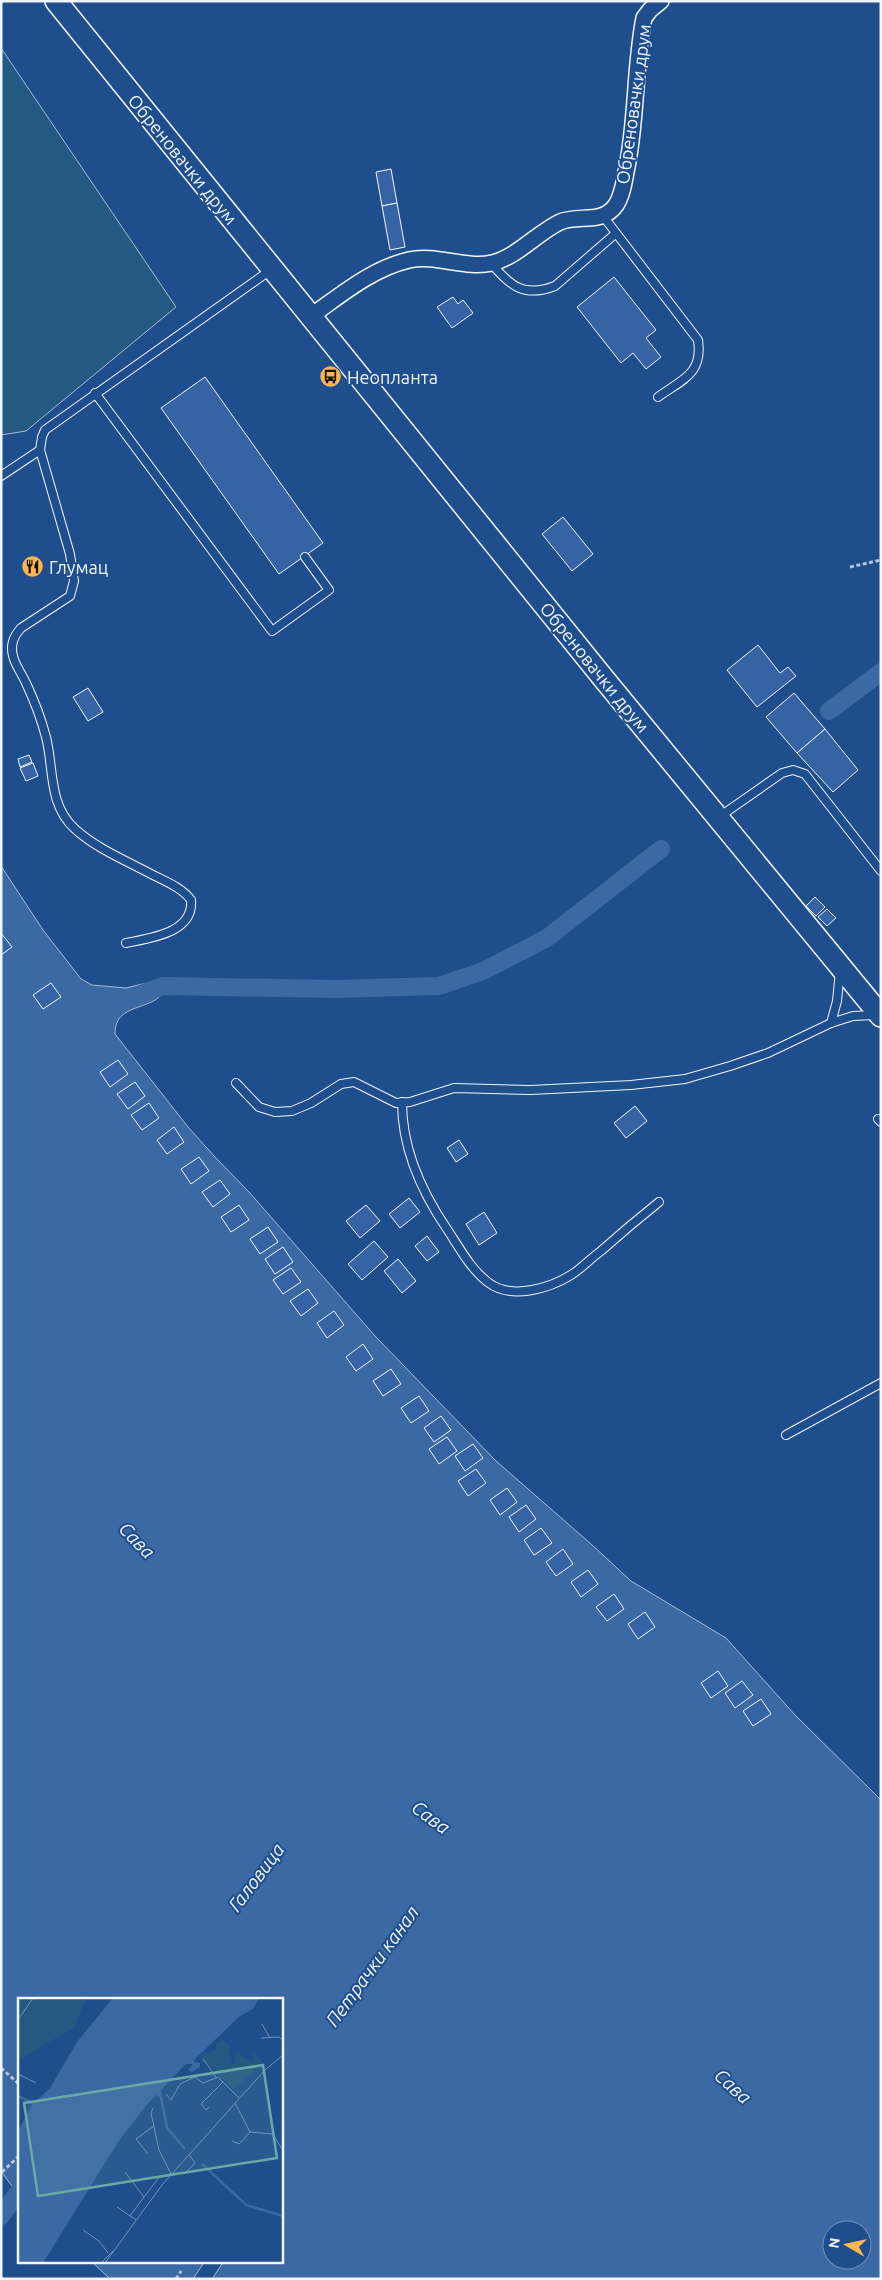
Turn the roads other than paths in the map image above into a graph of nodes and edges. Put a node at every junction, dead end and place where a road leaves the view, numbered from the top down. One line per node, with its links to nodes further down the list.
1 (56, 1): 6 (street, Обреновачки друм)
2 (661, 1): 3 (street, Обреновачки друм)
3 (603, 216): 4 (lane); 5 (street)
4 (616, 234): 5 (lane); 9 (lane)
5 (491, 263): 7 (street)
6 (272, 268): 7 (street, Обреновачки друм); 8 (lane)
7 (310, 316): 13 (street, Обреновачки друм)
8 (95, 393): 10 (lane); 12 (lane)
9 (658, 397)
10 (40, 450): 11 (lane); 15 (lane)
11 (1, 476)
12 (305, 557)
13 (717, 818): 14 (lane); 16 (street, Обреновачки друм)
14 (881, 871)
15 (126, 943)
16 (840, 967): 17 (street, Обреновачки друм); 18 (lane)
17 (880, 1016): 18 (lane)
18 (831, 1023): 20 (lane)
19 (236, 1083): 20 (lane)
20 (402, 1102): 21 (lane)
21 (659, 1202)
22 (881, 1383): 23 (lane)
23 (786, 1436)

